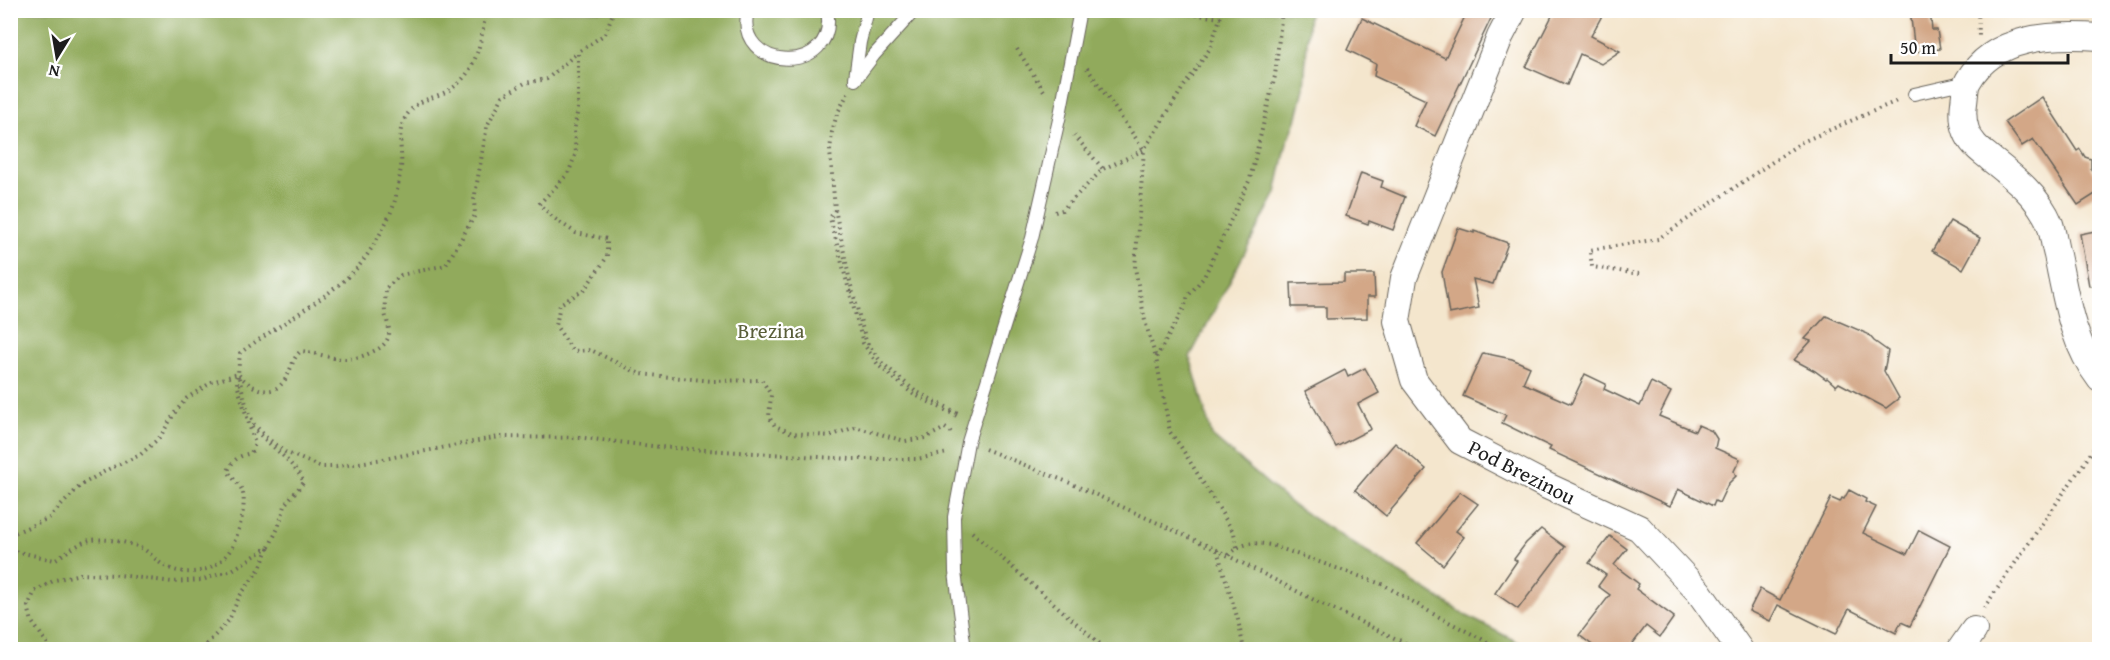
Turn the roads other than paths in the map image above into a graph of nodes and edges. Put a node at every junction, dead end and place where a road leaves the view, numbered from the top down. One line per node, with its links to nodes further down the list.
1 (748, 10): 7 (lane)
2 (840, 10): 7 (lane)
3 (868, 10): 4 (lane)
4 (915, 10)
5 (1080, 10): 12 (lane)
6 (1514, 10): 13 (street, Pod Brezinou)
7 (827, 14)
8 (2100, 37): 9 (street)
9 (1967, 82): 10 (lane); 11 (street)
10 (1914, 94)
11 (2100, 379)
12 (965, 650)
13 (1740, 650)

